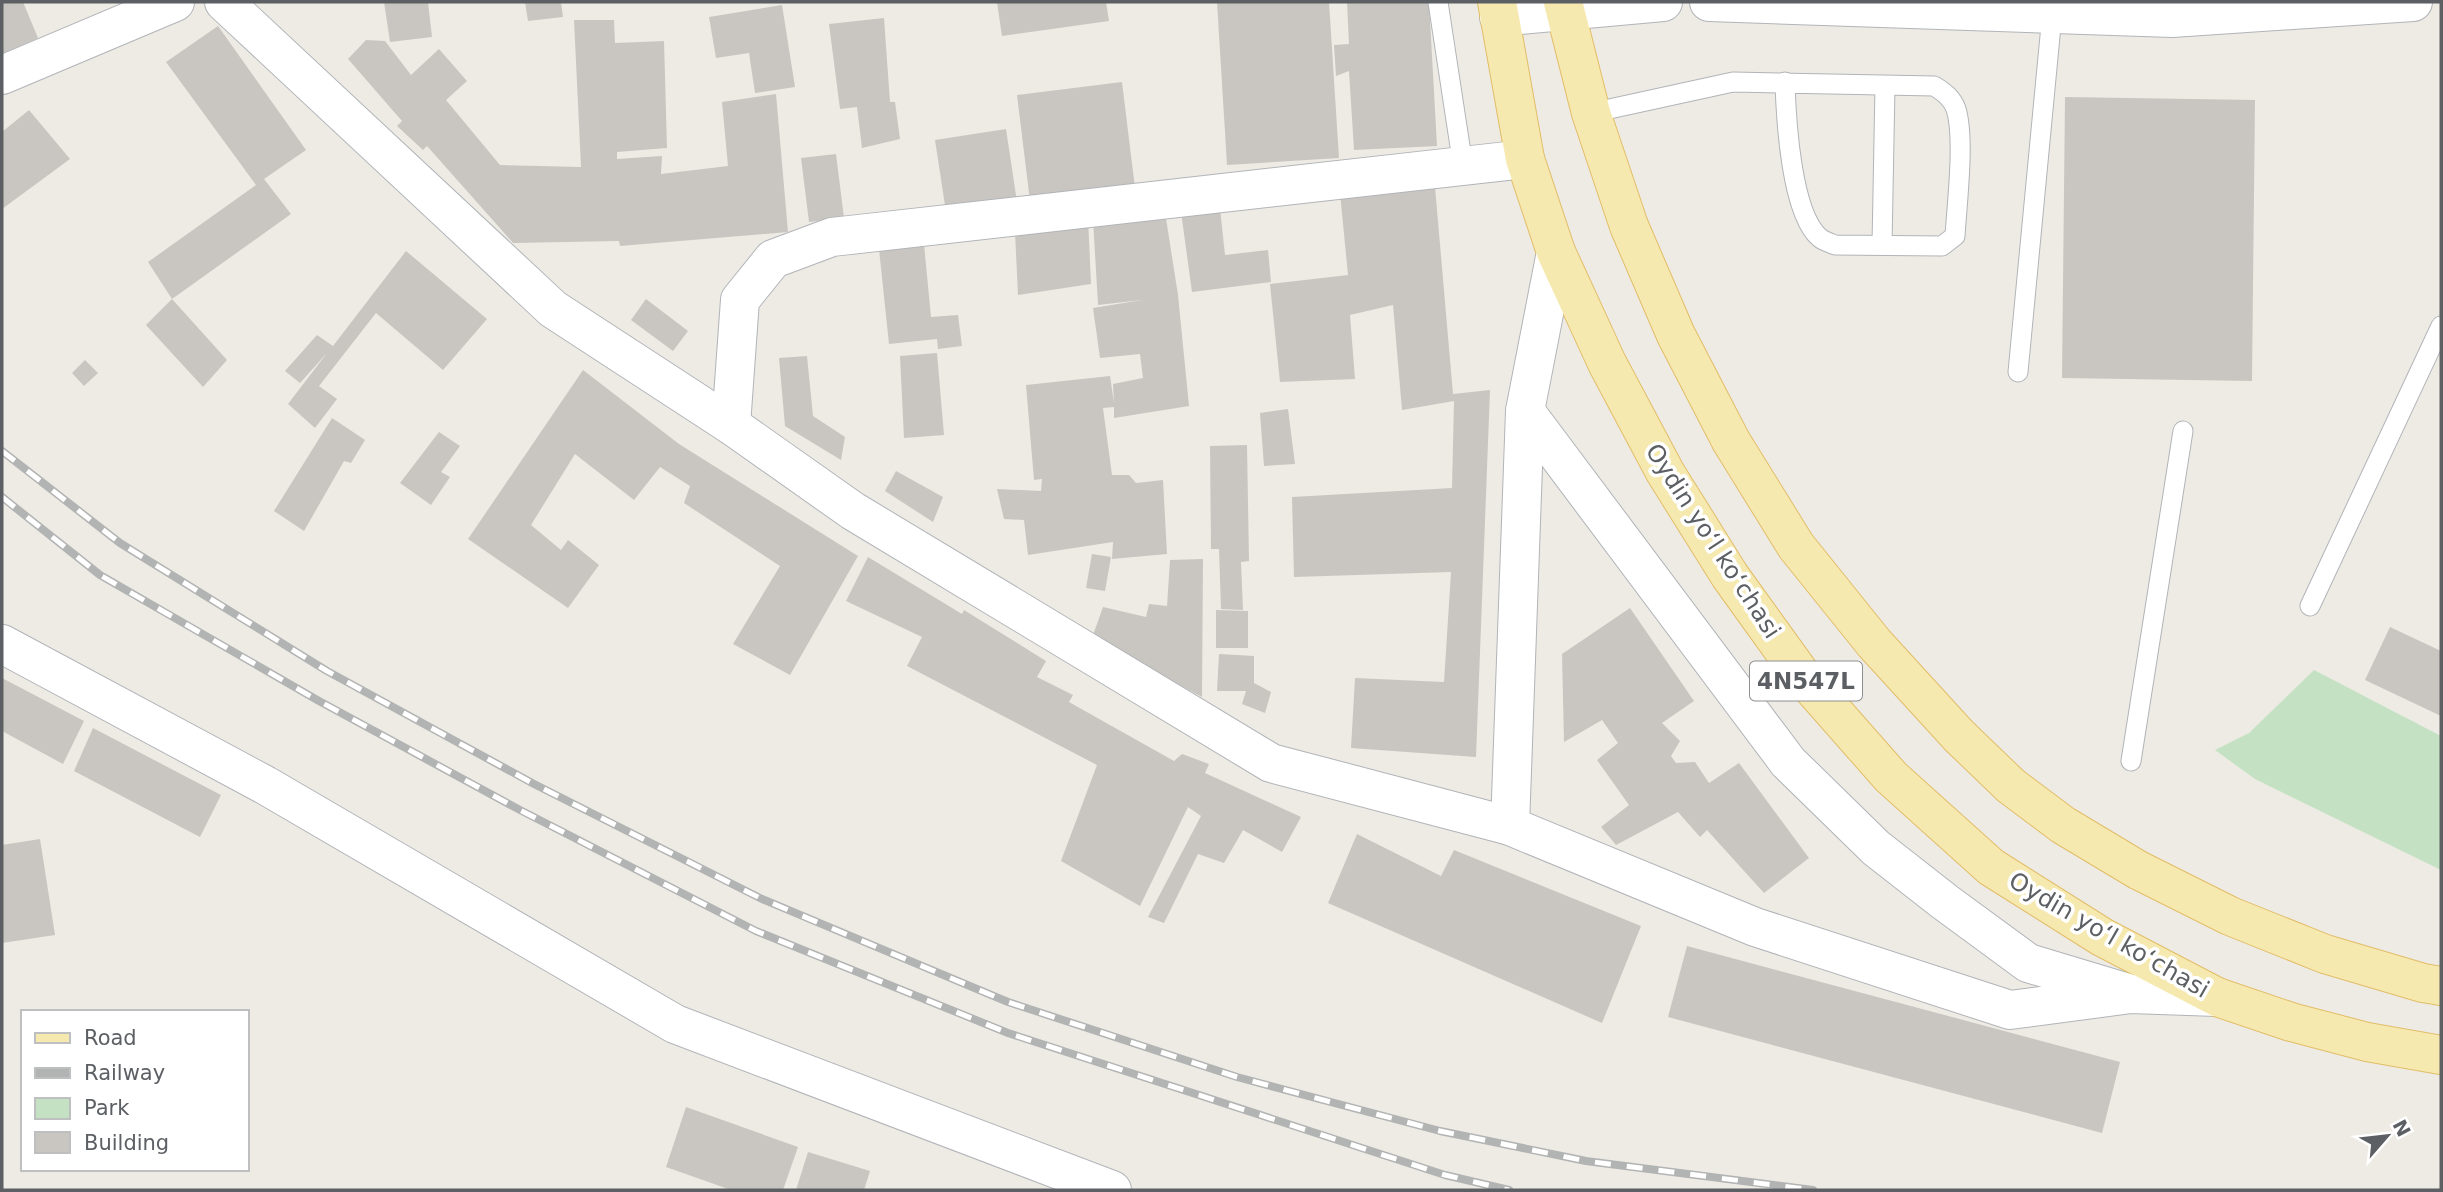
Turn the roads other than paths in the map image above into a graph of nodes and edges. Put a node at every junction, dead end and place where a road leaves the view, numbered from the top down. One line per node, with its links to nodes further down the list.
1 (175, 2): 11 (street)
2 (223, 2): 22 (street)
3 (1438, 2): 16 (lane)
4 (1663, 2): 7 (street)
5 (1709, 2): 10 (street)
6 (2404, 2): 9 (street)
7 (1564, 6): 8 (street); 14 (main road, 4N547L)
8 (1498, 9): 15 (main road, Oydin yoʻl koʻchasi / 4N547L)
9 (2171, 10): 10 (street)
10 (2052, 15): 20 (lane)
11 (2, 75)
12 (1785, 82): 13 (lane); 14 (lane); 17 (lane)
13 (1885, 86): 17 (lane); 17 (lane)
14 (1591, 113): 28 (main road, 4N547L)
15 (1525, 159): 16 (street); 18 (main road, Oydin yoʻl koʻchasi / 4N547L)
16 (1463, 166): 22 (street)
17 (1882, 245)
18 (1556, 252): 21 (street); 30 (main road, Oydin yoʻl koʻchasi / 4N547L)
19 (2441, 326): 24 (lane)
20 (2018, 372)
21 (1525, 411): 27 (street); 29 (street)
22 (731, 425): 27 (street)
23 (2183, 431): 26 (lane)
24 (2310, 606)
25 (2, 643): 32 (street)
26 (2131, 761)
27 (1510, 826): 29 (street)
28 (2441, 986)
29 (2131, 994): 30 (street)
30 (2217, 997): 31 (main road, Oydin yoʻl koʻchasi / 4N547L)
31 (2441, 1055)
32 (1111, 1190)

